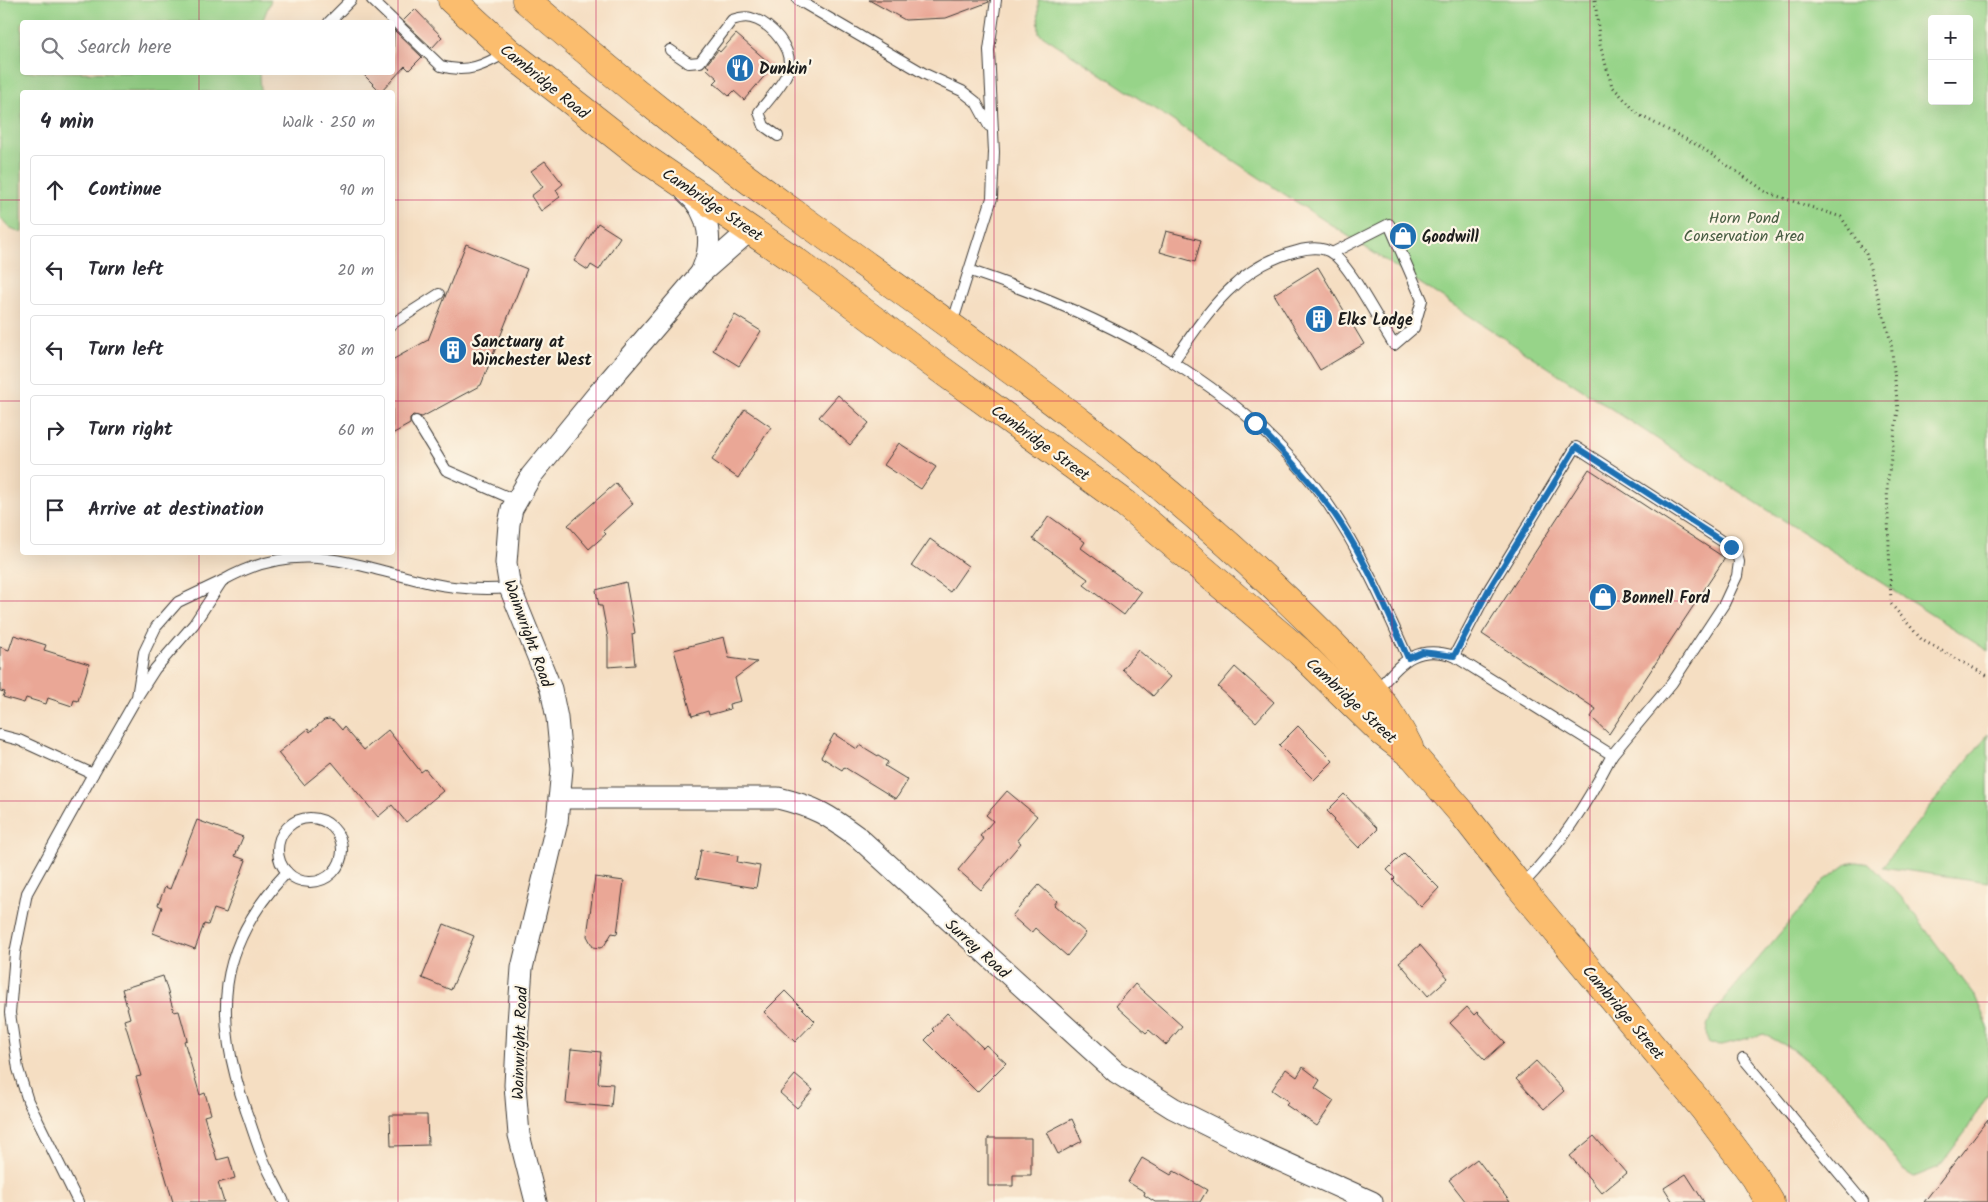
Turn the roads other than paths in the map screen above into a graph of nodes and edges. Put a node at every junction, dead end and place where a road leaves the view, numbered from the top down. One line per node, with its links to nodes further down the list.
1 (351, 0): 7 (lane)
2 (372, 0): 8 (lane)
3 (452, 0): 11 (highway, Cambridge Road)
4 (526, 0): 21 (highway, Cambridge Street)
5 (798, 0): 12 (lane)
6 (996, 0): 12 (lane)
7 (331, 20)
8 (393, 20)
9 (395, 22): 11 (lane)
10 (670, 50): 13 (lane)
11 (509, 52): 14 (highway, Cambridge Road)
12 (992, 131): 17 (lane)
13 (778, 136)
14 (643, 157): 15 (highway, Cambridge Street); 18 (street, Wainwright Road)
15 (750, 230): 18 (street, Wainwright Road); 22 (highway, Cambridge Street)
16 (1332, 253): 16 (lane); 23 (lane)
17 (971, 271): 21 (lane); 23 (lane)
18 (701, 274): 25 (street, Wainwright Road)
19 (439, 294): 20 (lane)
20 (395, 322)
21 (952, 326): 22 (highway); 30 (highway, Cambridge Street)
22 (929, 361): 34 (highway, Cambridge Street)
23 (1173, 362): 29 (lane)
24 (416, 421): 25 (lane)
25 (516, 501): 27 (street, Wainwright Road)
26 (222, 582): 27 (lane); 31 (lane); 31 (lane)
27 (510, 588): 36 (street, Wainwright Road)
28 (1454, 656): 29 (lane); 33 (lane); 33 (lane)
29 (1408, 658): 30 (lane)
30 (1375, 692): 34 (highway, Cambridge Street)
31 (137, 696): 35 (lane)
32 (0, 735): 35 (lane)
33 (1612, 755): 38 (lane)
34 (1414, 757): 38 (highway, Cambridge Street)
35 (93, 774): 40 (lane)
36 (559, 798): 42 (street, Wainwright Road); 43 (street, Surrey Road)
37 (287, 872): 37 (lane); 41 (lane)
38 (1520, 887): 44 (highway, Cambridge Street)
39 (1744, 1058): 45 (lane)
40 (78, 1202)
41 (284, 1202)
42 (536, 1202)
43 (1372, 1202)
44 (1770, 1202)
45 (1863, 1202)

